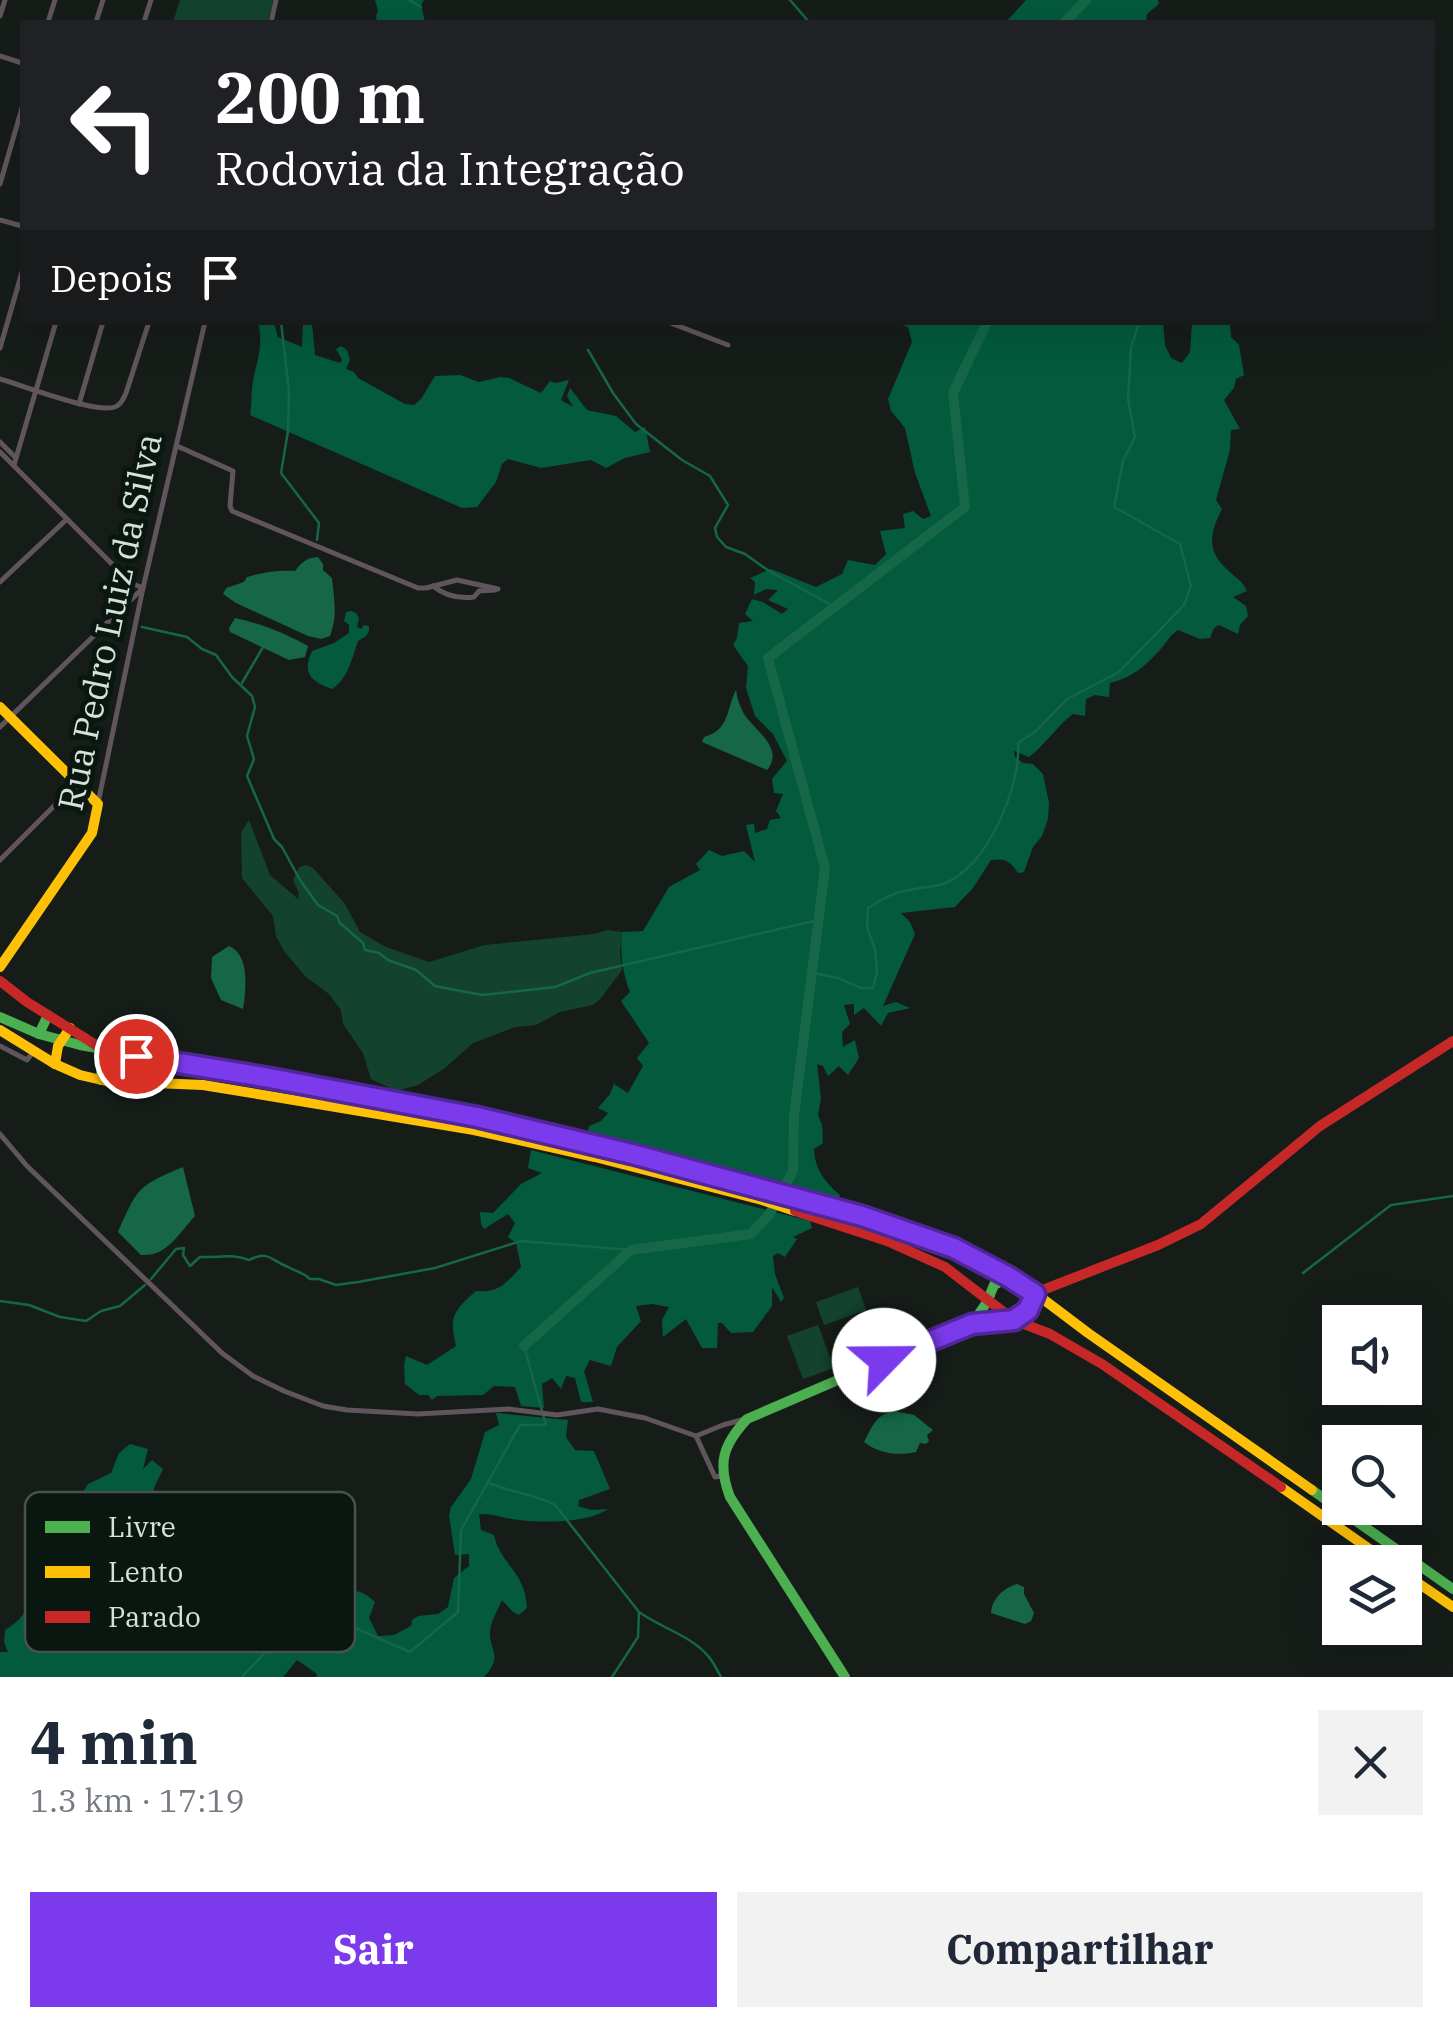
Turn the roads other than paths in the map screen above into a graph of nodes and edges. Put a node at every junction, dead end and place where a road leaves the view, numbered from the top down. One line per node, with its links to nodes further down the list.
1 (4, 0): 2 (street)
2 (0, 16)
3 (20, 115): 4 (street)
4 (0, 184)
5 (20, 279): 12 (street)
6 (55, 325): 14 (street)
7 (102, 325): 15 (street)
8 (148, 325): 15 (street)
9 (205, 325): 17 (street, Rua Pedro Luiz da Silva)
10 (676, 325): 11 (street)
11 (728, 344)
12 (0, 348)
13 (0, 379): 14 (street)
14 (36, 390): 15 (street); 19 (street)
15 (79, 404)
16 (0, 442): 19 (street)
17 (177, 446): 22 (street); 23 (street, Rua Pedro Luiz da Silva)
18 (0, 452): 19 (street)
19 (15, 462): 20 (street)
20 (67, 520): 21 (street); 23 (street)
21 (0, 582)
22 (433, 586): 22 (street)
23 (144, 588): 25 (street); 28 (street, Rua Pedro Luiz da Silva)
24 (0, 707): 25 (main road)
25 (10, 717): 26 (street); 27 (main road)
26 (0, 727)
27 (77, 782): 28 (main road); 29 (street)
28 (98, 804): 30 (main road, Rua Pedro Luiz da Silva)
29 (0, 860)
30 (0, 967)
31 (0, 981): 32 (main road)
32 (48, 1015): 34 (main road); 36 (main road)
33 (0, 1016): 36 (main road)
34 (70, 1028): 38 (main road); 40 (main road)
35 (0, 1030): 41 (main road)
36 (39, 1034): 38 (main road)
37 (1453, 1040): 48 (main road)
38 (62, 1041): 40 (main road); 42 (main road)
39 (0, 1046): 41 (street)
40 (102, 1049): 43 (main road); 45 (main road)
41 (34, 1052): 42 (main road)
42 (55, 1064): 43 (main road)
43 (100, 1080): 45 (main road)
44 (0, 1134): 53 (street)
45 (764, 1195): 46 (main road)
46 (789, 1202): 47 (main road); 49 (main road)
47 (1009, 1277): 48 (main road); 49 (main road)
48 (1035, 1294): 50 (main road); 57 (main road)
49 (987, 1302): 50 (main road); 51 (main road)
50 (1014, 1320): 51 (main road); 55 (main road)
51 (972, 1324): 52 (main road)
52 (747, 1419): 53 (street); 54 (main road)
53 (696, 1436): 54 (street)
54 (721, 1476): 59 (main road)
55 (1364, 1545)
56 (1422, 1586): 58 (main road)
57 (1453, 1590)
58 (1453, 1607)
59 (844, 1677)

